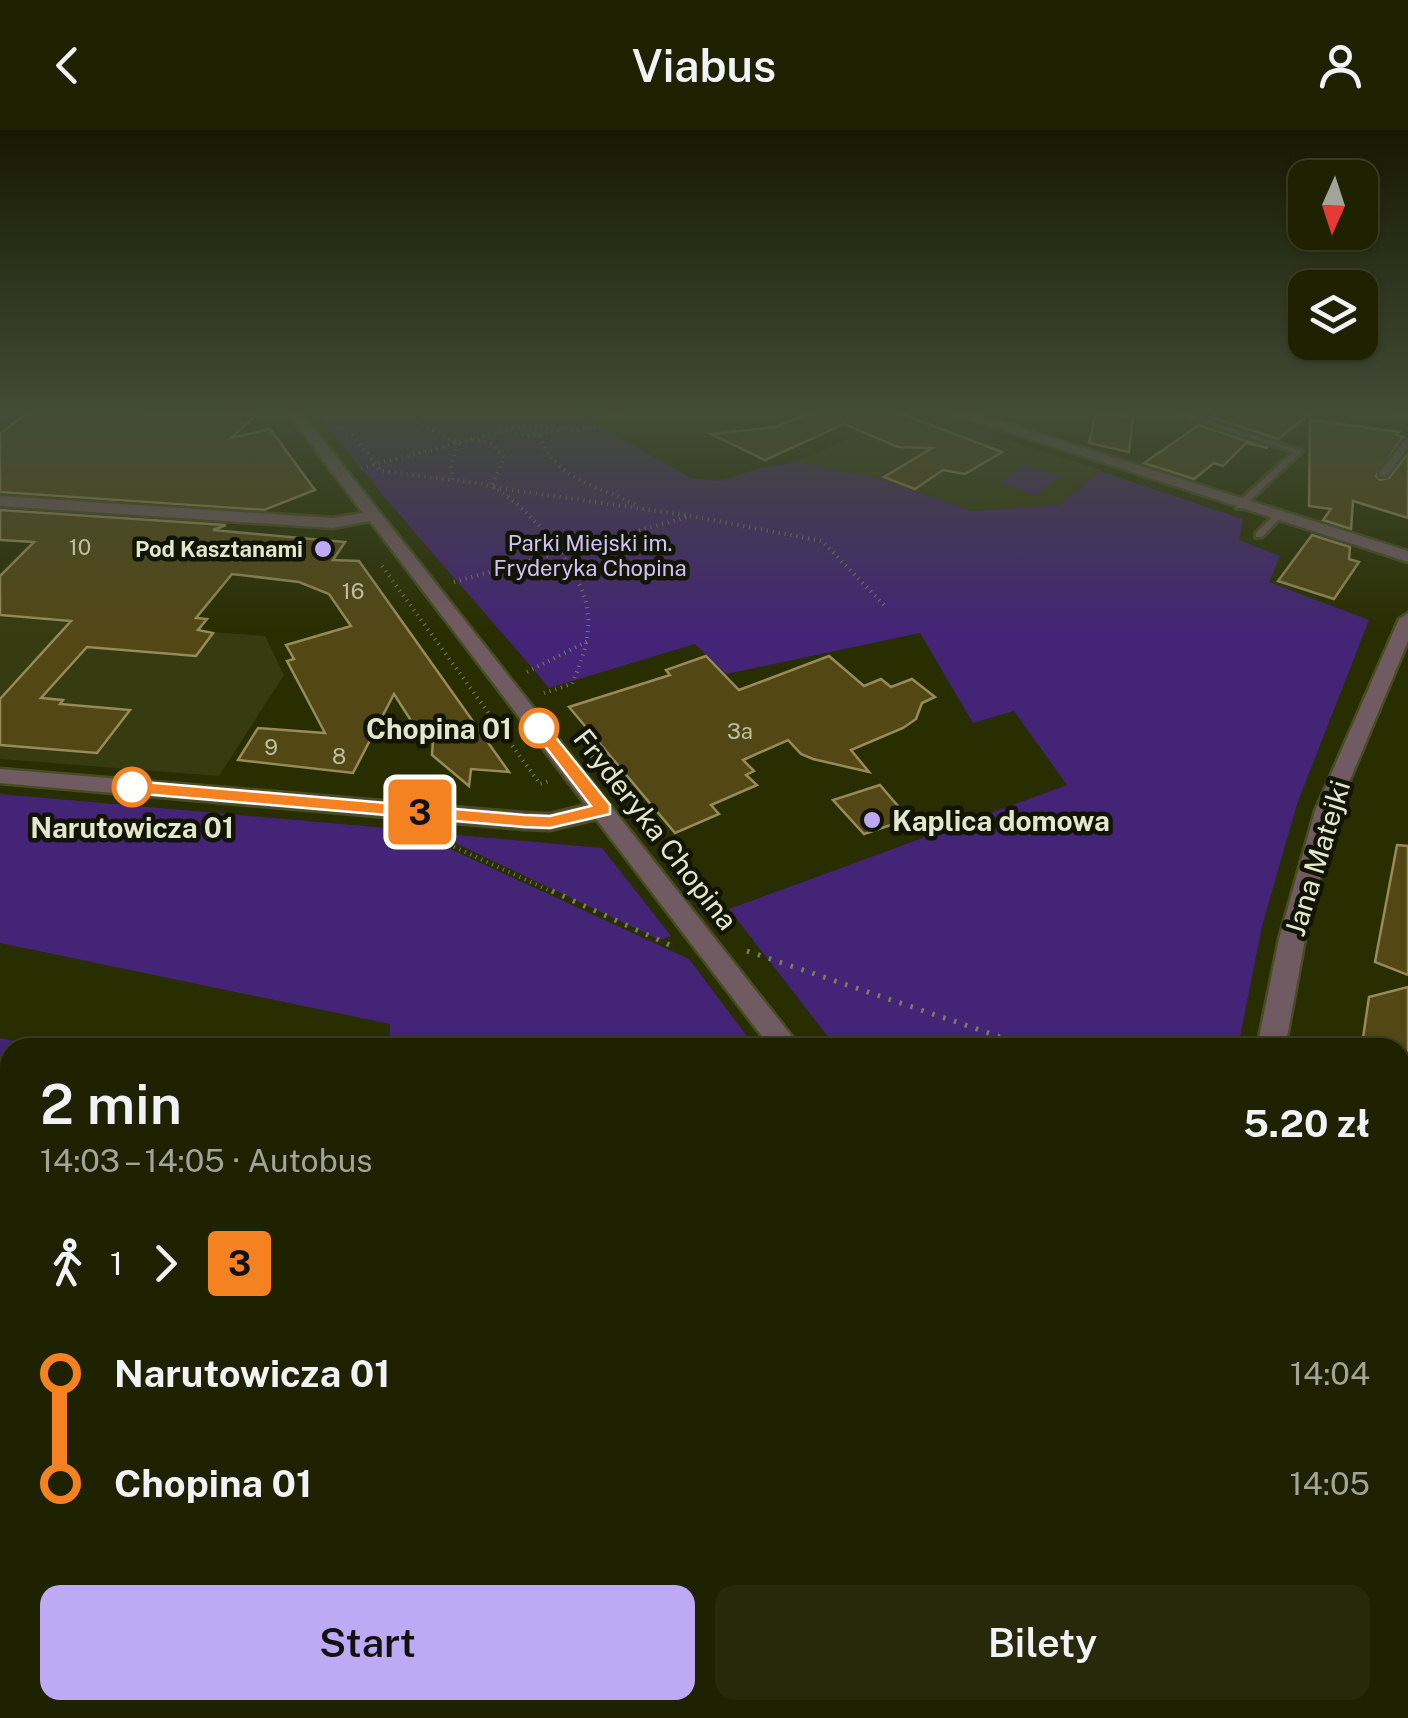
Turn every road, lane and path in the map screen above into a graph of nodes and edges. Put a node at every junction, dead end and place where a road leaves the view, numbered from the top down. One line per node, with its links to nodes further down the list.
1 (349, 485): 10 (street, Fryderyka Chopina)
2 (481, 485): 6 (path)
3 (594, 485): 9 (path)
4 (1176, 485): 8 (street)
5 (1261, 485): 8 (lane)
6 (492, 487): 9 (path); 14 (path)
7 (0, 500): 10 (street)
8 (1239, 506): 12 (street)
9 (640, 508): 11 (path)
10 (372, 516): 23 (street, Fryderyka Chopina)
11 (691, 516): 14 (path); 18 (path)
12 (1276, 518): 13 (lane); 16 (street)
13 (1260, 536)
14 (564, 550): 17 (path); 20 (path)
15 (374, 555): 23 (path)
16 (1408, 557)
17 (454, 582)
18 (884, 605)
19 (1408, 619): 31 (street, Jana Matejki)
20 (588, 641): 21 (path); 22 (path)
21 (528, 672)
22 (544, 693)
23 (573, 771): 25 (street, Fryderyka Chopina)
24 (0, 776): 25 (street)
25 (604, 809): 29 (street, Fryderyka Chopina)
26 (440, 828): 27 (path)
27 (685, 944)
28 (747, 951): 30 (path)
29 (779, 1038)
30 (1004, 1038)
31 (1273, 1038)

